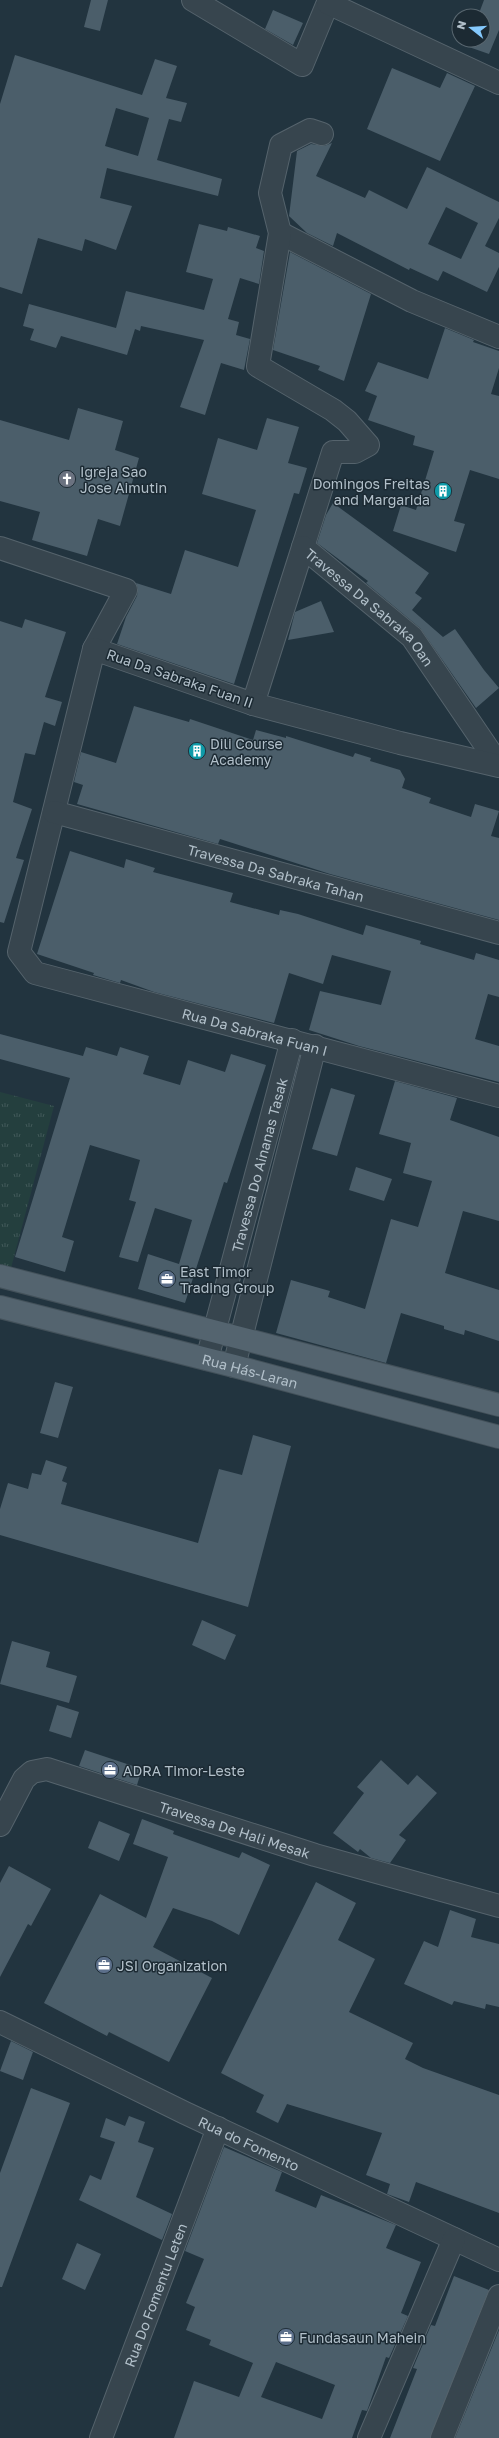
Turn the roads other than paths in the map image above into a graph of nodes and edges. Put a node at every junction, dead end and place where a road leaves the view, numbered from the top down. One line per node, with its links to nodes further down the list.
1 (193, 0): 2 (street)
2 (329, 1): 3 (street)
3 (499, 83)
4 (322, 134): 5 (street)
5 (280, 233): 6 (street); 7 (street)
6 (499, 337)
7 (304, 547): 10 (street, Travessa Da Sabraka Oan); 11 (street, Travessa Da Sabraka Oan)
8 (0, 548): 9 (street)
9 (94, 649): 10 (street, Rua Da Sabraka Fuan II); 12 (street, Rua Da Sabraka Fuan II)
10 (253, 704): 11 (street, Rua Da Sabraka Fuan II)
11 (499, 766)
12 (54, 812): 13 (street, Travessa Da Sabraka Tahan); 14 (street, Rua Da Sabraka Fuan II)
13 (499, 932)
14 (19, 952): 15 (street, Rua Da Sabraka Fuan I)
15 (292, 1040): 16 (street, Rua Da Sabraka Fuan I); 20 (street, Travessa Do Ainanas Tasak)
16 (315, 1046): 17 (street, Rua Da Sabraka Fuan I); 21 (street, Travessa Do Ainanas Tasak)
17 (499, 1096)
18 (0, 1276): 20 (main road, Rua Hás-Laran)
19 (0, 1307): 22 (main road, Rua Hás-Laran)
20 (214, 1331): 21 (main road, Rua Hás-Laran); 22 (street, Travessa Do Ainanas Tasak)
21 (241, 1337): 23 (street, Travessa Do Ainanas Tasak); 24 (main road, Rua Hás-Laran)
22 (206, 1359): 23 (main road, Rua Hás-Laran)
23 (234, 1366): 25 (main road, Rua Hás-Laran)
24 (499, 1405)
25 (499, 1437)
26 (0, 1825): 27 (street, Travessa De Hali Mesak)
27 (499, 1906)
28 (1, 2026): 29 (street, Rua do Fomento)
29 (218, 2128): 30 (street, Rua do Fomento); 33 (street, Rua Do Fomentu Leten)
30 (454, 2239): 31 (street, Rua do Fomento); 34 (street)
31 (499, 2260)
32 (499, 2296): 35 (street)
33 (101, 2438)
34 (369, 2438)
35 (442, 2438)

